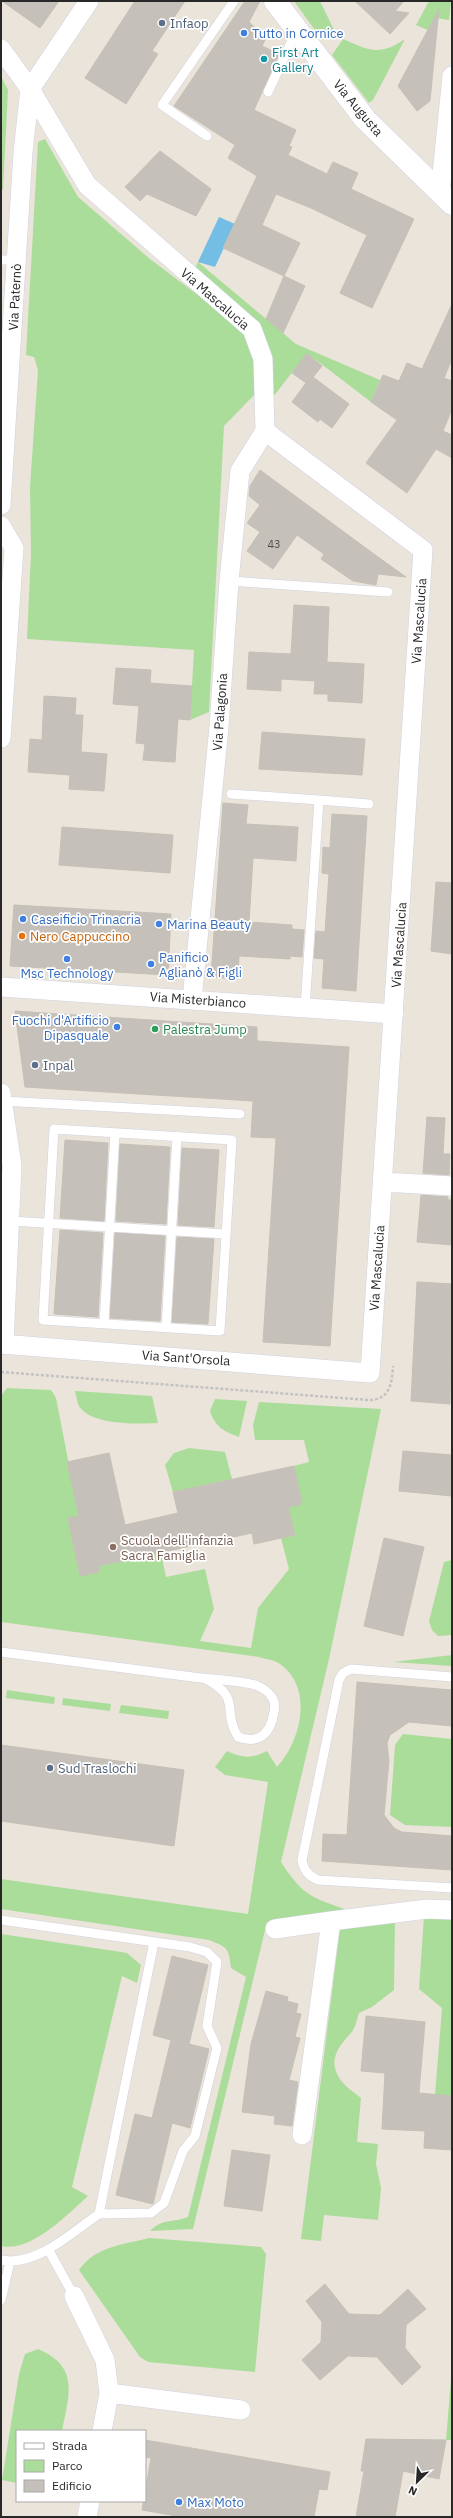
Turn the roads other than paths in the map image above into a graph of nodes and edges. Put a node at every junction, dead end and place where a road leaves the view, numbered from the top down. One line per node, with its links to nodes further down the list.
1 (89, 1): 7 (street)
2 (234, 1): 9 (lane)
3 (275, 1): 4 (main road, Via Augusta)
4 (296, 32): 8 (lane); 10 (main road, Via Augusta)
5 (1, 49): 7 (street, Via Mascalucia)
6 (452, 76): 10 (street)
7 (30, 89): 11 (street, Via Paternò); 13 (street, Via Mascalucia)
8 (268, 92)
9 (207, 136)
10 (446, 199)
11 (9, 260): 12 (street, Via Paternò)
12 (6, 366): 14 (street, Via Paternò)
13 (265, 431): 16 (street, Via Palagonia); 25 (street, Via Mascalucia)
14 (1, 504)
15 (1, 526): 18 (street)
16 (229, 581): 17 (lane); 23 (street, Via Palagonia)
17 (388, 592)
18 (1, 738)
19 (231, 794): 20 (lane)
20 (319, 800): 21 (lane); 24 (lane)
21 (369, 804)
22 (1, 986): 23 (street, Via Misterbianco)
23 (192, 1000): 24 (street, Via Misterbianco)
24 (305, 1007): 25 (street, Via Misterbianco)
25 (394, 1014): 30 (street, Via Mascalucia)
26 (2, 1097): 27 (lane); 32 (street)
27 (240, 1114)
28 (116, 1133): 29 (lane); 33 (lane); 34 (lane)
29 (177, 1136): 35 (lane); 36 (lane)
30 (383, 1182): 31 (street); 40 (street, Via Mascalucia)
31 (452, 1186)
32 (10, 1221): 33 (lane); 39 (street)
33 (48, 1224): 34 (lane); 37 (lane)
34 (110, 1227): 35 (lane); 37 (lane)
35 (172, 1231): 36 (lane); 38 (lane)
36 (226, 1234): 38 (lane)
37 (104, 1324): 38 (lane)
38 (166, 1328)
39 (2, 1344): 40 (street, Via Sant'Orsola)
40 (370, 1373)
41 (1, 1652): 43 (lane)
42 (452, 1677): 44 (lane)
43 (206, 1679): 43 (lane)
44 (452, 1888)
45 (452, 1910): 47 (street)
46 (1, 1920): 49 (lane)
47 (331, 1921): 48 (street); 50 (street)
48 (275, 1929)
49 (154, 1942): 51 (lane); 51 (lane)
50 (302, 2135)
51 (99, 2214): 52 (lane)
52 (48, 2249): 53 (lane); 54 (lane)
53 (6, 2261): 55 (lane)
54 (74, 2296): 56 (street)
55 (1, 2300)
56 (109, 2393): 57 (street); 58 (street)
57 (241, 2410)
58 (102, 2430)
59 (90, 2502): 60 (street)
60 (87, 2517)

